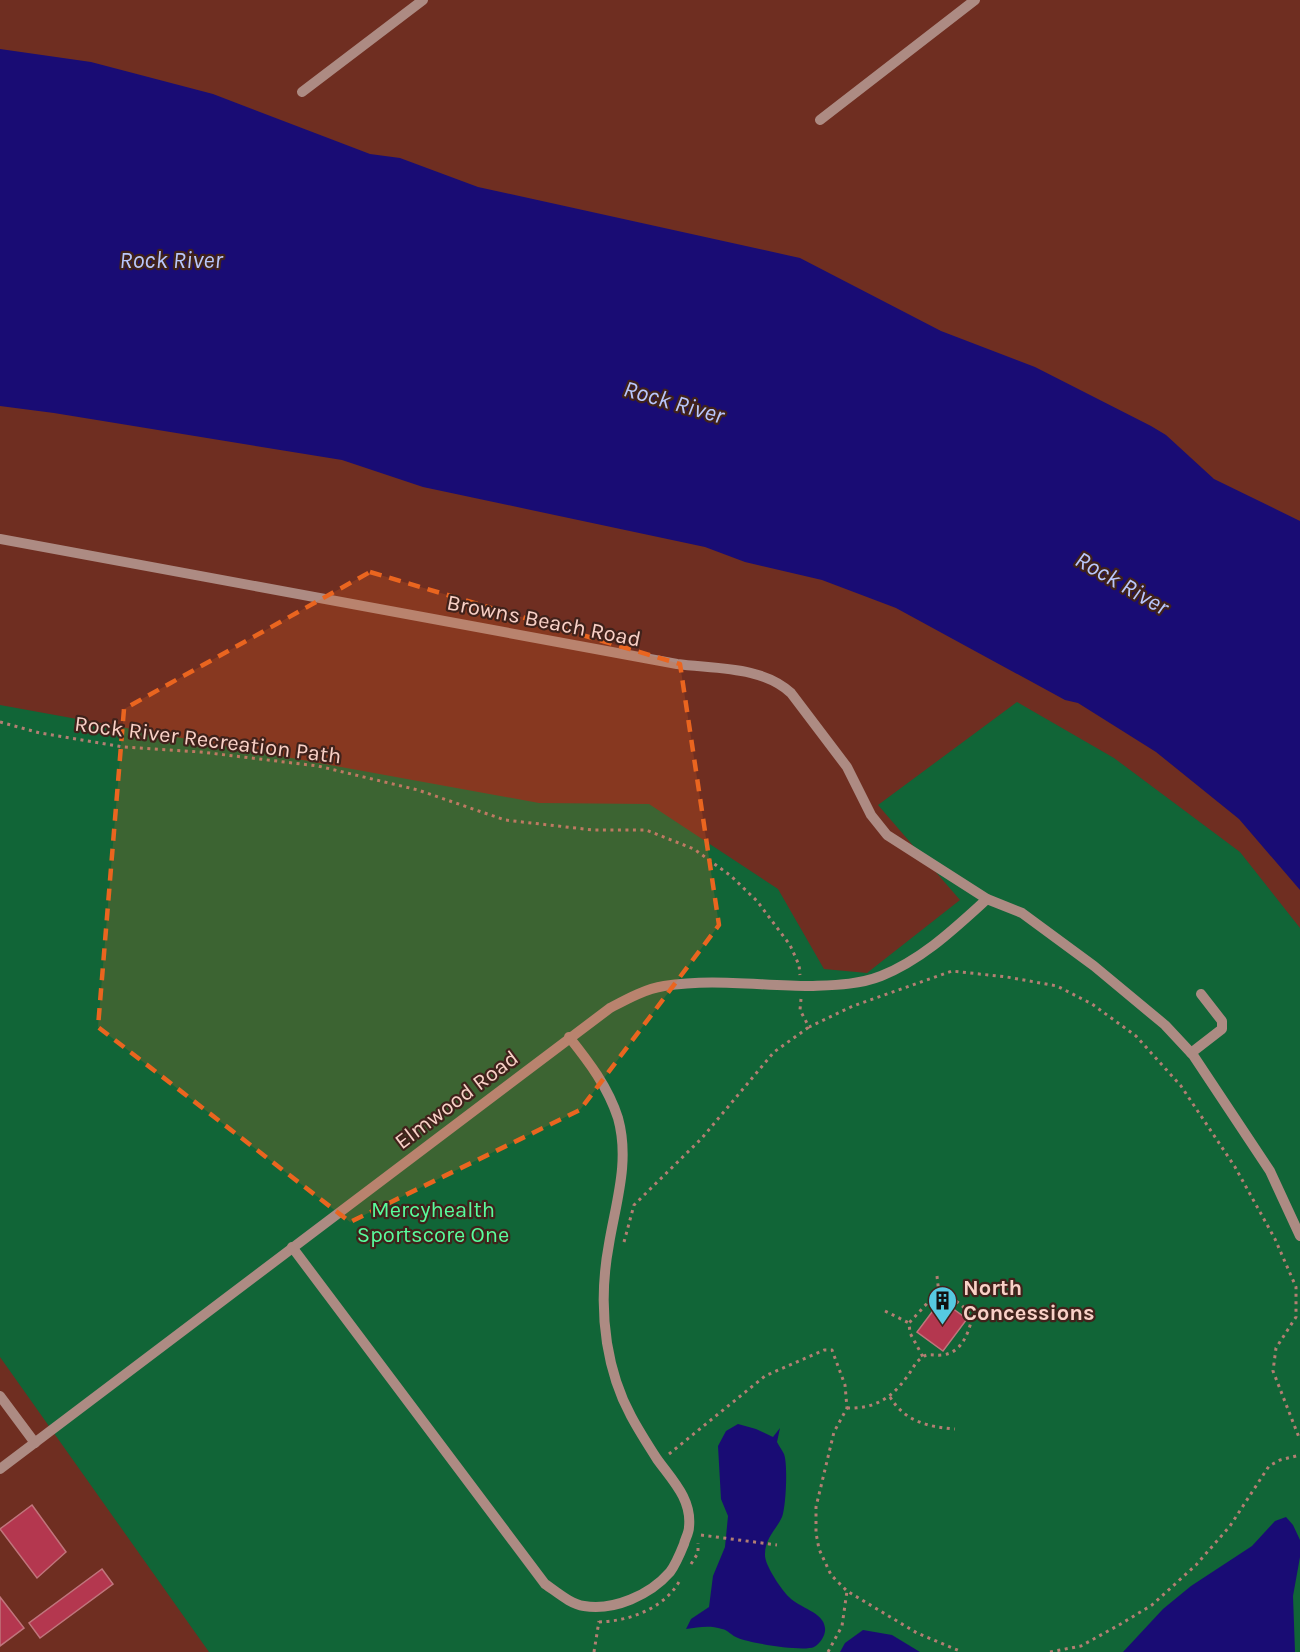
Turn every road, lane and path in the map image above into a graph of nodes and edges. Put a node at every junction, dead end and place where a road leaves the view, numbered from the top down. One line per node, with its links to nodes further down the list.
1 (423, 0): 3 (street)
2 (975, 0): 4 (street)
3 (302, 92)
4 (820, 120)
5 (0, 539): 7 (street, Browns Beach Road)
6 (0, 722): 8 (path, Rock River Recreation Path)
7 (987, 899): 8 (street, Elmwood Road); 12 (street, Browns Beach Road)
8 (801, 986): 10 (path, Rock River Recreation Path); 11 (street, Elmwood Road)
9 (1201, 993): 12 (street)
10 (809, 1027): 15 (path); 27 (path)
11 (569, 1037): 14 (street, Elmwood Road); 40 (street)
12 (1191, 1053): 13 (street, Browns Beach Road)
13 (1300, 1236)
14 (292, 1247): 28 (street, Elmwood Road); 40 (street)
15 (622, 1250)
16 (937, 1276): 17 (path)
17 (939, 1294): 20 (path); 21 (path)
18 (885, 1311): 21 (path)
19 (990, 1312): 20 (path)
20 (972, 1318): 22 (path)
21 (909, 1323): 22 (path)
22 (923, 1357): 24 (path)
23 (0, 1396): 28 (street)
24 (890, 1397): 25 (path); 26 (path)
25 (847, 1408): 30 (path); 39 (path)
26 (955, 1429)
27 (1300, 1440)
28 (34, 1443): 33 (street, Elmwood Road)
29 (665, 1449): 30 (path)
30 (669, 1454): 32 (path)
31 (1300, 1455): 45 (path)
32 (674, 1462)
33 (0, 1469)
34 (699, 1528): 35 (path)
35 (699, 1534): 36 (path); 37 (path)
36 (777, 1545)
37 (687, 1569)
38 (683, 1576): 41 (path)
39 (847, 1591): 43 (path); 44 (path)
40 (602, 1607): 41 (path)
41 (599, 1622): 42 (path)
42 (594, 1652)
43 (828, 1652)
44 (962, 1652)
45 (1050, 1652)

